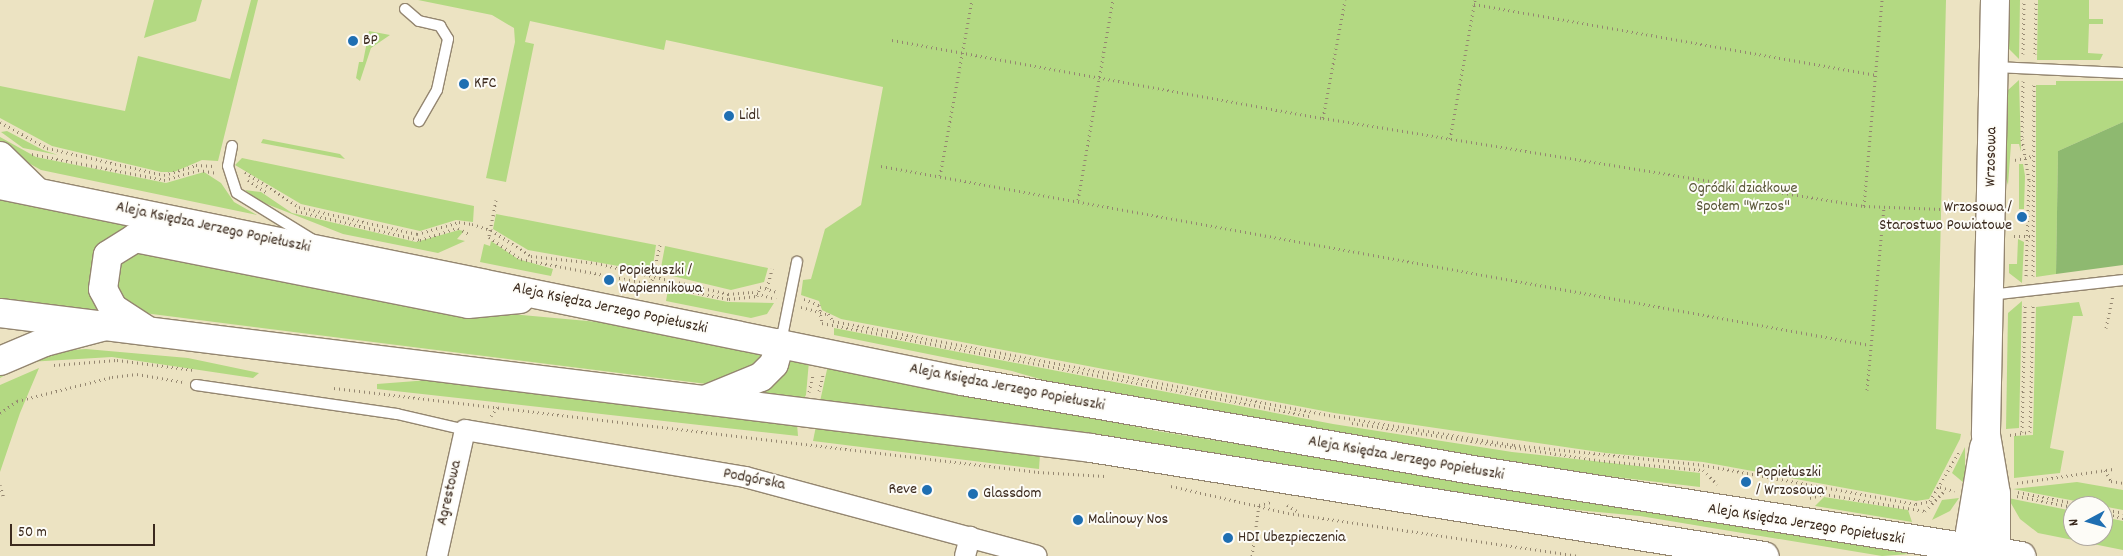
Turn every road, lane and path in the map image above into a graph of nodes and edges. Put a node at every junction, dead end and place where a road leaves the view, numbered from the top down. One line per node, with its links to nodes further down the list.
1 (972, 0): 10 (path)
2 (1114, 0): 14 (path)
3 (1345, 0): 16 (path)
4 (1882, 0): 15 (path)
5 (1995, 0): 11 (main road, Wrzosowa)
6 (2024, 0): 12 (path)
7 (1475, 2): 15 (path); 19 (path)
8 (405, 10): 17 (lane)
9 (892, 40): 10 (path)
10 (963, 52): 14 (path); 28 (path)
11 (1994, 67): 12 (lane); 55 (main road, Wrzosowa)
12 (2023, 69): 13 (lane); 40 (path)
13 (2123, 73)
14 (1100, 75): 16 (path); 33 (path)
15 (1878, 75): 34 (path)
16 (1323, 118): 19 (path)
17 (419, 122)
18 (1, 124): 24 (path)
19 (1450, 139): 34 (path)
20 (232, 146): 43 (lane)
21 (27, 152): 27 (path)
22 (0, 156): 31 (main road)
23 (2033, 156): 41 (path)
24 (218, 166)
25 (881, 166): 28 (path)
26 (236, 170): 37 (path)
27 (219, 173)
28 (940, 176): 33 (path)
29 (243, 179): 38 (path)
30 (0, 185): 31 (main road, Aleja Księdza Jerzego Popiełuszki)
31 (37, 192): 43 (main road, Aleja Księdza Jerzego Popiełuszki)
32 (496, 200): 37 (path)
33 (1078, 200): 71 (path)
34 (1864, 206): 35 (path)
35 (1884, 206): 36 (path); 71 (path)
36 (1971, 210)
37 (491, 230): 46 (path); 50 (path)
38 (468, 234)
39 (2014, 236): 40 (path)
40 (2027, 236): 41 (path); 49 (path)
41 (2034, 236): 47 (path)
42 (660, 245): 46 (path)
43 (330, 252): 56 (main road, Aleja Księdza Jerzego Popiełuszki)
44 (797, 262): 70 (lane)
45 (772, 269): 51 (path)
46 (654, 277): 50 (path); 54 (path)
47 (2033, 280)
48 (2123, 280): 55 (lane)
49 (2026, 282)
50 (651, 285): 54 (path)
51 (767, 288): 53 (path); 54 (path)
52 (2123, 291): 67 (path)
53 (779, 292)
54 (758, 294): 58 (path)
55 (1989, 295): 86 (main road, Wrzosowa)
56 (549, 297): 68 (main road); 70 (main road, Aleja Księdza Jerzego Popiełuszki)
57 (801, 298): 62 (path)
58 (776, 299)
59 (2033, 299): 85 (path)
60 (2025, 300): 85 (path)
61 (800, 306): 62 (path)
62 (819, 312): 64 (path); 65 (path)
63 (0, 313): 66 (main road)
64 (833, 321): 65 (path); 96 (path)
65 (832, 325): 69 (path); 94 (path)
66 (102, 328): 68 (main road); 72 (main road)
67 (2106, 328)
68 (154, 333): 82 (main road)
69 (830, 334)
70 (780, 343): 82 (main road); 102 (main road, Aleja Księdza Jerzego Popiełuszki)
71 (1870, 345): 79 (path)
72 (0, 361)
73 (825, 364): 81 (path)
74 (50, 365): 75 (path)
75 (200, 371)
76 (814, 371): 80 (path)
77 (196, 385): 83 (path); 84 (lane)
78 (329, 388): 89 (path)
79 (1866, 390)
80 (808, 396)
81 (818, 398)
82 (700, 400): 109 (main road)
83 (0, 413)
84 (465, 430): 101 (street, Podgórska); 104 (street, Agrestowa)
85 (2022, 432): 86 (path)
86 (1998, 438): 102 (main road, Wrzosowa); 103 (main road, Wrzosowa)
87 (2113, 469): 88 (path)
88 (2105, 470): 90 (path); 91 (path)
89 (1111, 477)
90 (2123, 483)
91 (2009, 484)
92 (0, 485): 95 (path)
93 (1161, 485): 98 (path)
94 (1724, 485)
95 (4, 498)
96 (1807, 499)
97 (2063, 501): 99 (path)
98 (1258, 505): 100 (path); 100 (path); 107 (path)
99 (2063, 506)
100 (1297, 511): 108 (path)
101 (970, 537): 105 (street); 106 (street, Podgórska)
102 (1966, 553): 103 (main road, Aleja Księdza Jerzego Popiełuszki)
103 (2005, 555)
104 (437, 556)
105 (965, 556)
106 (1037, 556)
107 (1252, 556)
108 (1579, 556)
109 (1764, 556)

